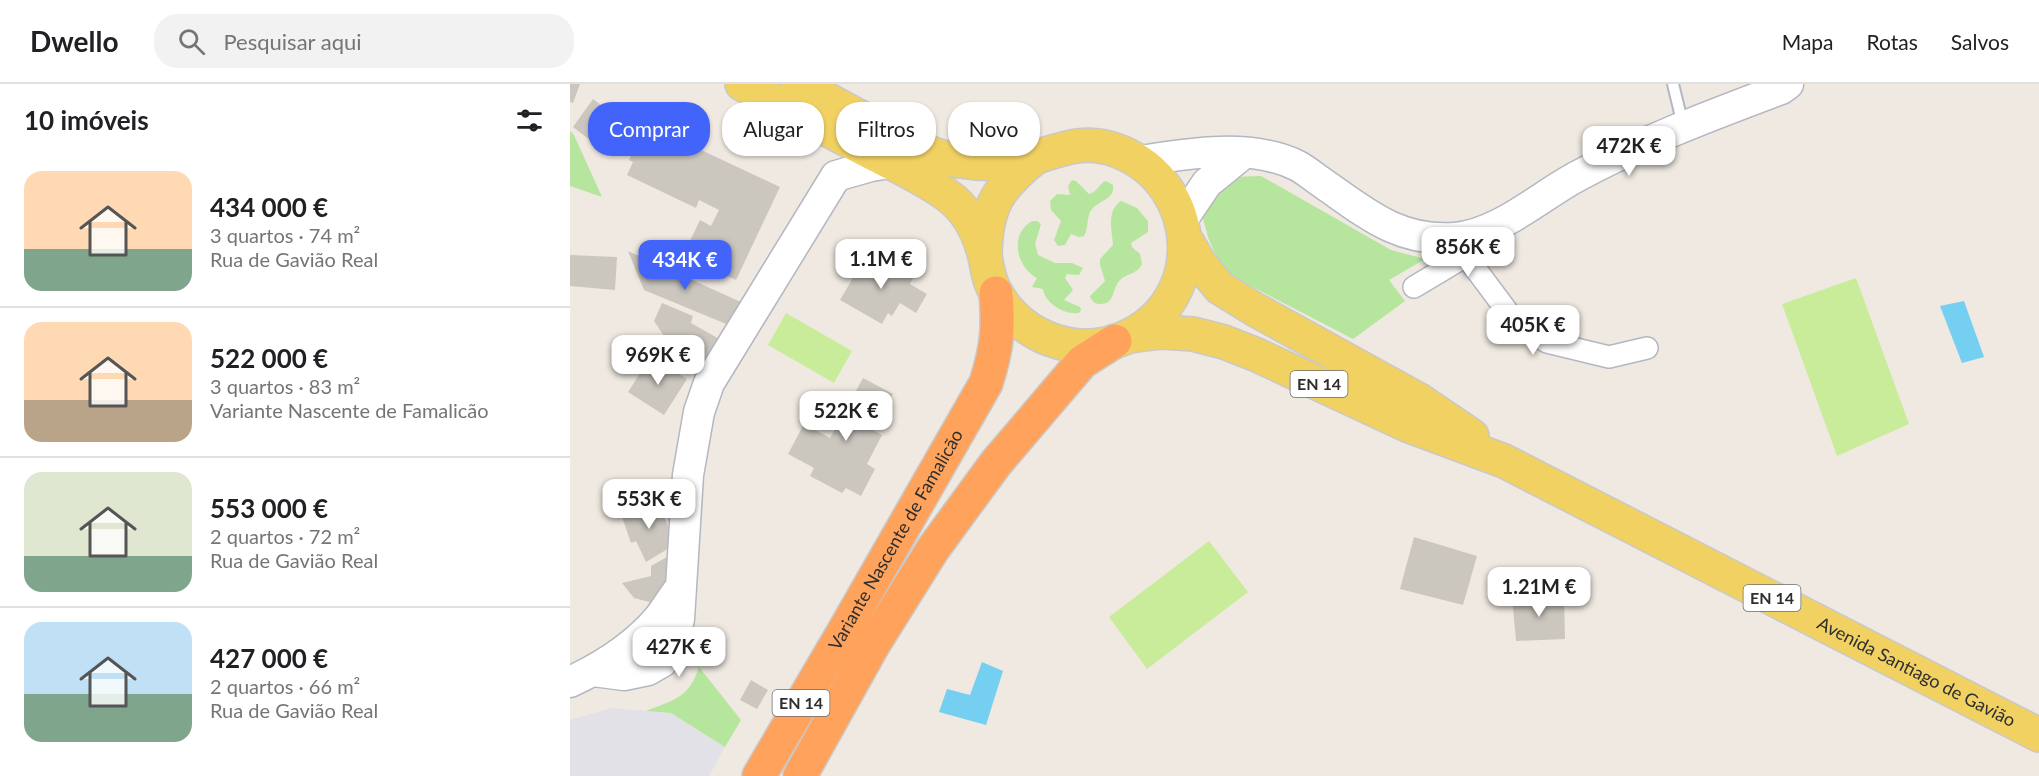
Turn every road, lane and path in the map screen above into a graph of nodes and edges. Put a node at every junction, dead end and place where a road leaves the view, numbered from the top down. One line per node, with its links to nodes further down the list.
1 (742, 84): 5 (main road)
2 (798, 84): 10 (main road)
3 (1673, 84): 6 (lane)
4 (1788, 84): 6 (street)
5 (776, 102)
6 (1683, 126): 15 (street)
7 (824, 128): 12 (main road)
8 (824, 134): 13 (street)
9 (1244, 153): 11 (street); 14 (street); 15 (street)
10 (1035, 158): 11 (main road, EN 14); 16 (main road, EN 14)
11 (1141, 162): 14 (main road, EN 14)
12 (890, 163): 13 (street); 16 (main road)
13 (836, 176): 22 (street)
14 (1184, 229): 19 (main road, EN 14); 21 (main road, Avenida Santiago de Gavião / EN 14)
15 (1461, 247): 17 (street); 20 (street)
16 (985, 256): 18 (main road, EN 14)
17 (1414, 287)
18 (996, 293): 19 (main road, EN 14); 27 (highway, Variante Nascente de Famalicão / EN 14)
19 (1122, 339): 21 (main road, Avenida Santiago de Gavião / EN 14); 28 (highway, Variante Nascente de Famalicão / EN 14)
20 (1647, 348)
21 (1504, 461): 26 (main road, Avenida Santiago de Gavião / EN 14)
22 (680, 588): 23 (street); 24 (street)
23 (650, 628): 24 (street); 25 (street)
24 (671, 650): 25 (street)
25 (582, 676)
26 (2039, 735)
27 (759, 776)
28 (800, 776)

